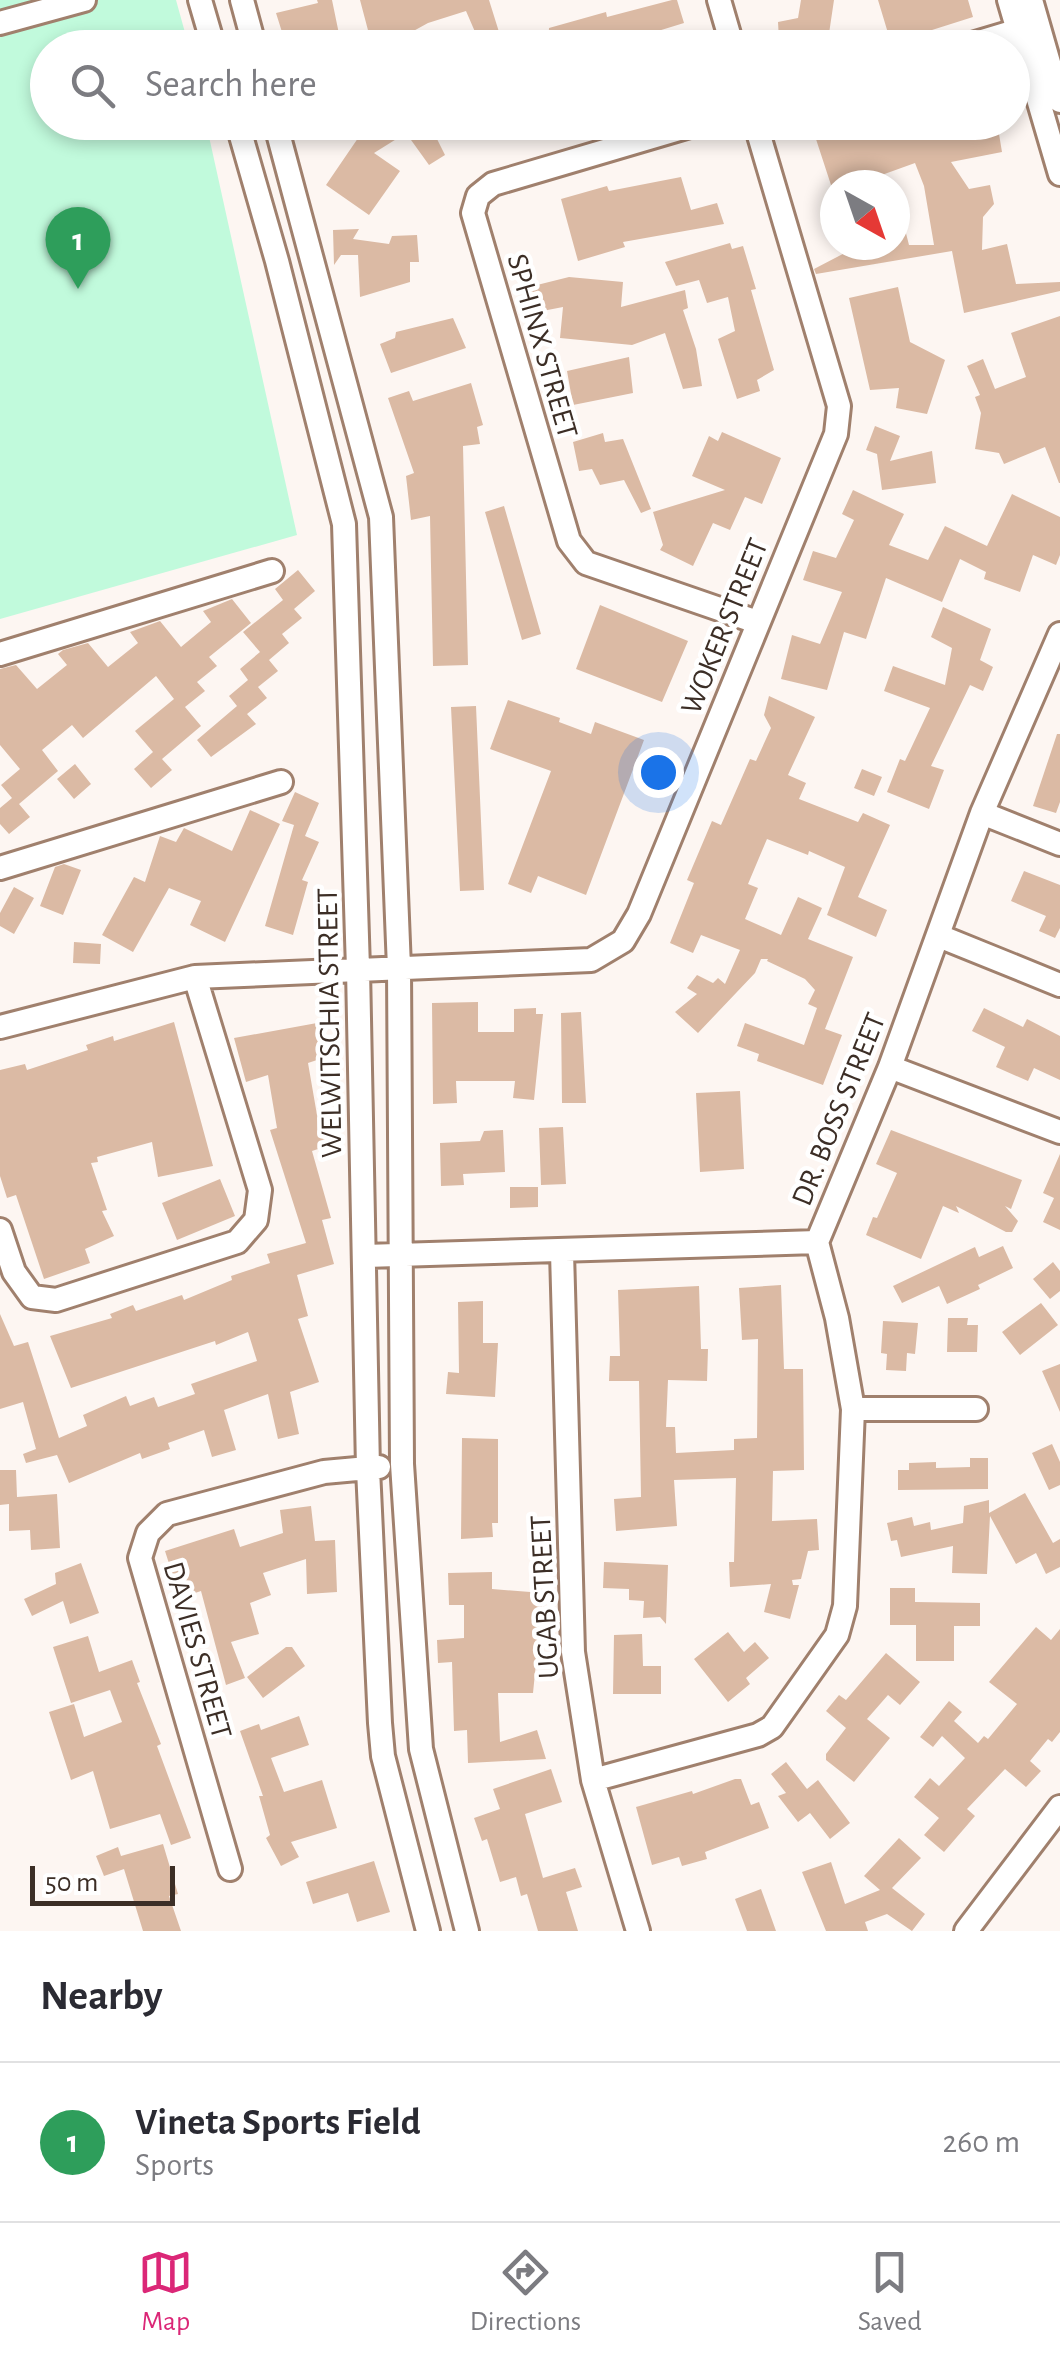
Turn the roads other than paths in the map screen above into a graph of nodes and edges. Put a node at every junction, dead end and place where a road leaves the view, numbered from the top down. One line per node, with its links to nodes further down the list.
1 (84, 0): 7 (street)
2 (200, 0): 9 (street)
3 (242, 0): 10 (street)
4 (719, 0): 11 (street)
5 (1009, 0): 8 (street)
6 (1030, 0): 8 (street)
7 (0, 22)
8 (1027, 27): 12 (street); 13 (street); 14 (street)
9 (209, 30)
10 (250, 30)
11 (727, 30)
12 (1017, 30)
13 (1028, 30)
14 (1028, 30)
15 (1030, 33): 17 (street)
16 (1030, 40): 22 (street)
17 (1060, 98)
18 (241, 140): 32 (street, WELWITSCHIA STREET)
19 (280, 140): 33 (street)
20 (642, 140): 24 (street, SPHINX STREET)
21 (759, 140): 24 (street, WOKER STREET)
22 (1060, 174)
23 (272, 571): 26 (street)
24 (757, 622): 33 (street, WOKER STREET)
25 (1060, 634): 28 (street, DR. BOSS STREET)
26 (0, 654)
27 (281, 782): 30 (street)
28 (982, 813): 29 (street); 31 (street, DR. BOSS STREET)
29 (1060, 844)
30 (0, 868)
31 (939, 936): 35 (street); 37 (street, DR. BOSS STREET)
32 (358, 968): 33 (street, WOKER STREET); 34 (street, WOKER STREET); 43 (street, WELWITSCHIA STREET)
33 (398, 968): 42 (street)
34 (195, 976): 36 (street, WOKER STREET); 39 (street)
35 (1060, 985)
36 (0, 1027)
37 (890, 1067): 38 (street); 40 (street, DR. BOSS STREET)
38 (1060, 1132)
39 (0, 1230)
40 (816, 1242): 41 (street, DR. BOSS STREET); 44 (street)
41 (562, 1252): 42 (street, DR. BOSS STREET); 48 (street, UGAB STREET)
42 (400, 1254): 43 (street, DR. BOSS STREET); 46 (street)
43 (365, 1256): 47 (street, WELWITSCHIA STREET)
44 (853, 1409): 45 (street); 48 (street)
45 (976, 1409)
46 (402, 1464): 47 (street, DAVIES STREET); 52 (street)
47 (368, 1469): 50 (street, DAVIES STREET); 51 (street, WELWITSCHIA STREET)
48 (593, 1780): 53 (street, UGAB STREET)
49 (1060, 1807): 54 (street)
50 (230, 1869)
51 (428, 1931)
52 (467, 1931)
53 (638, 1931)
54 (966, 1931)

